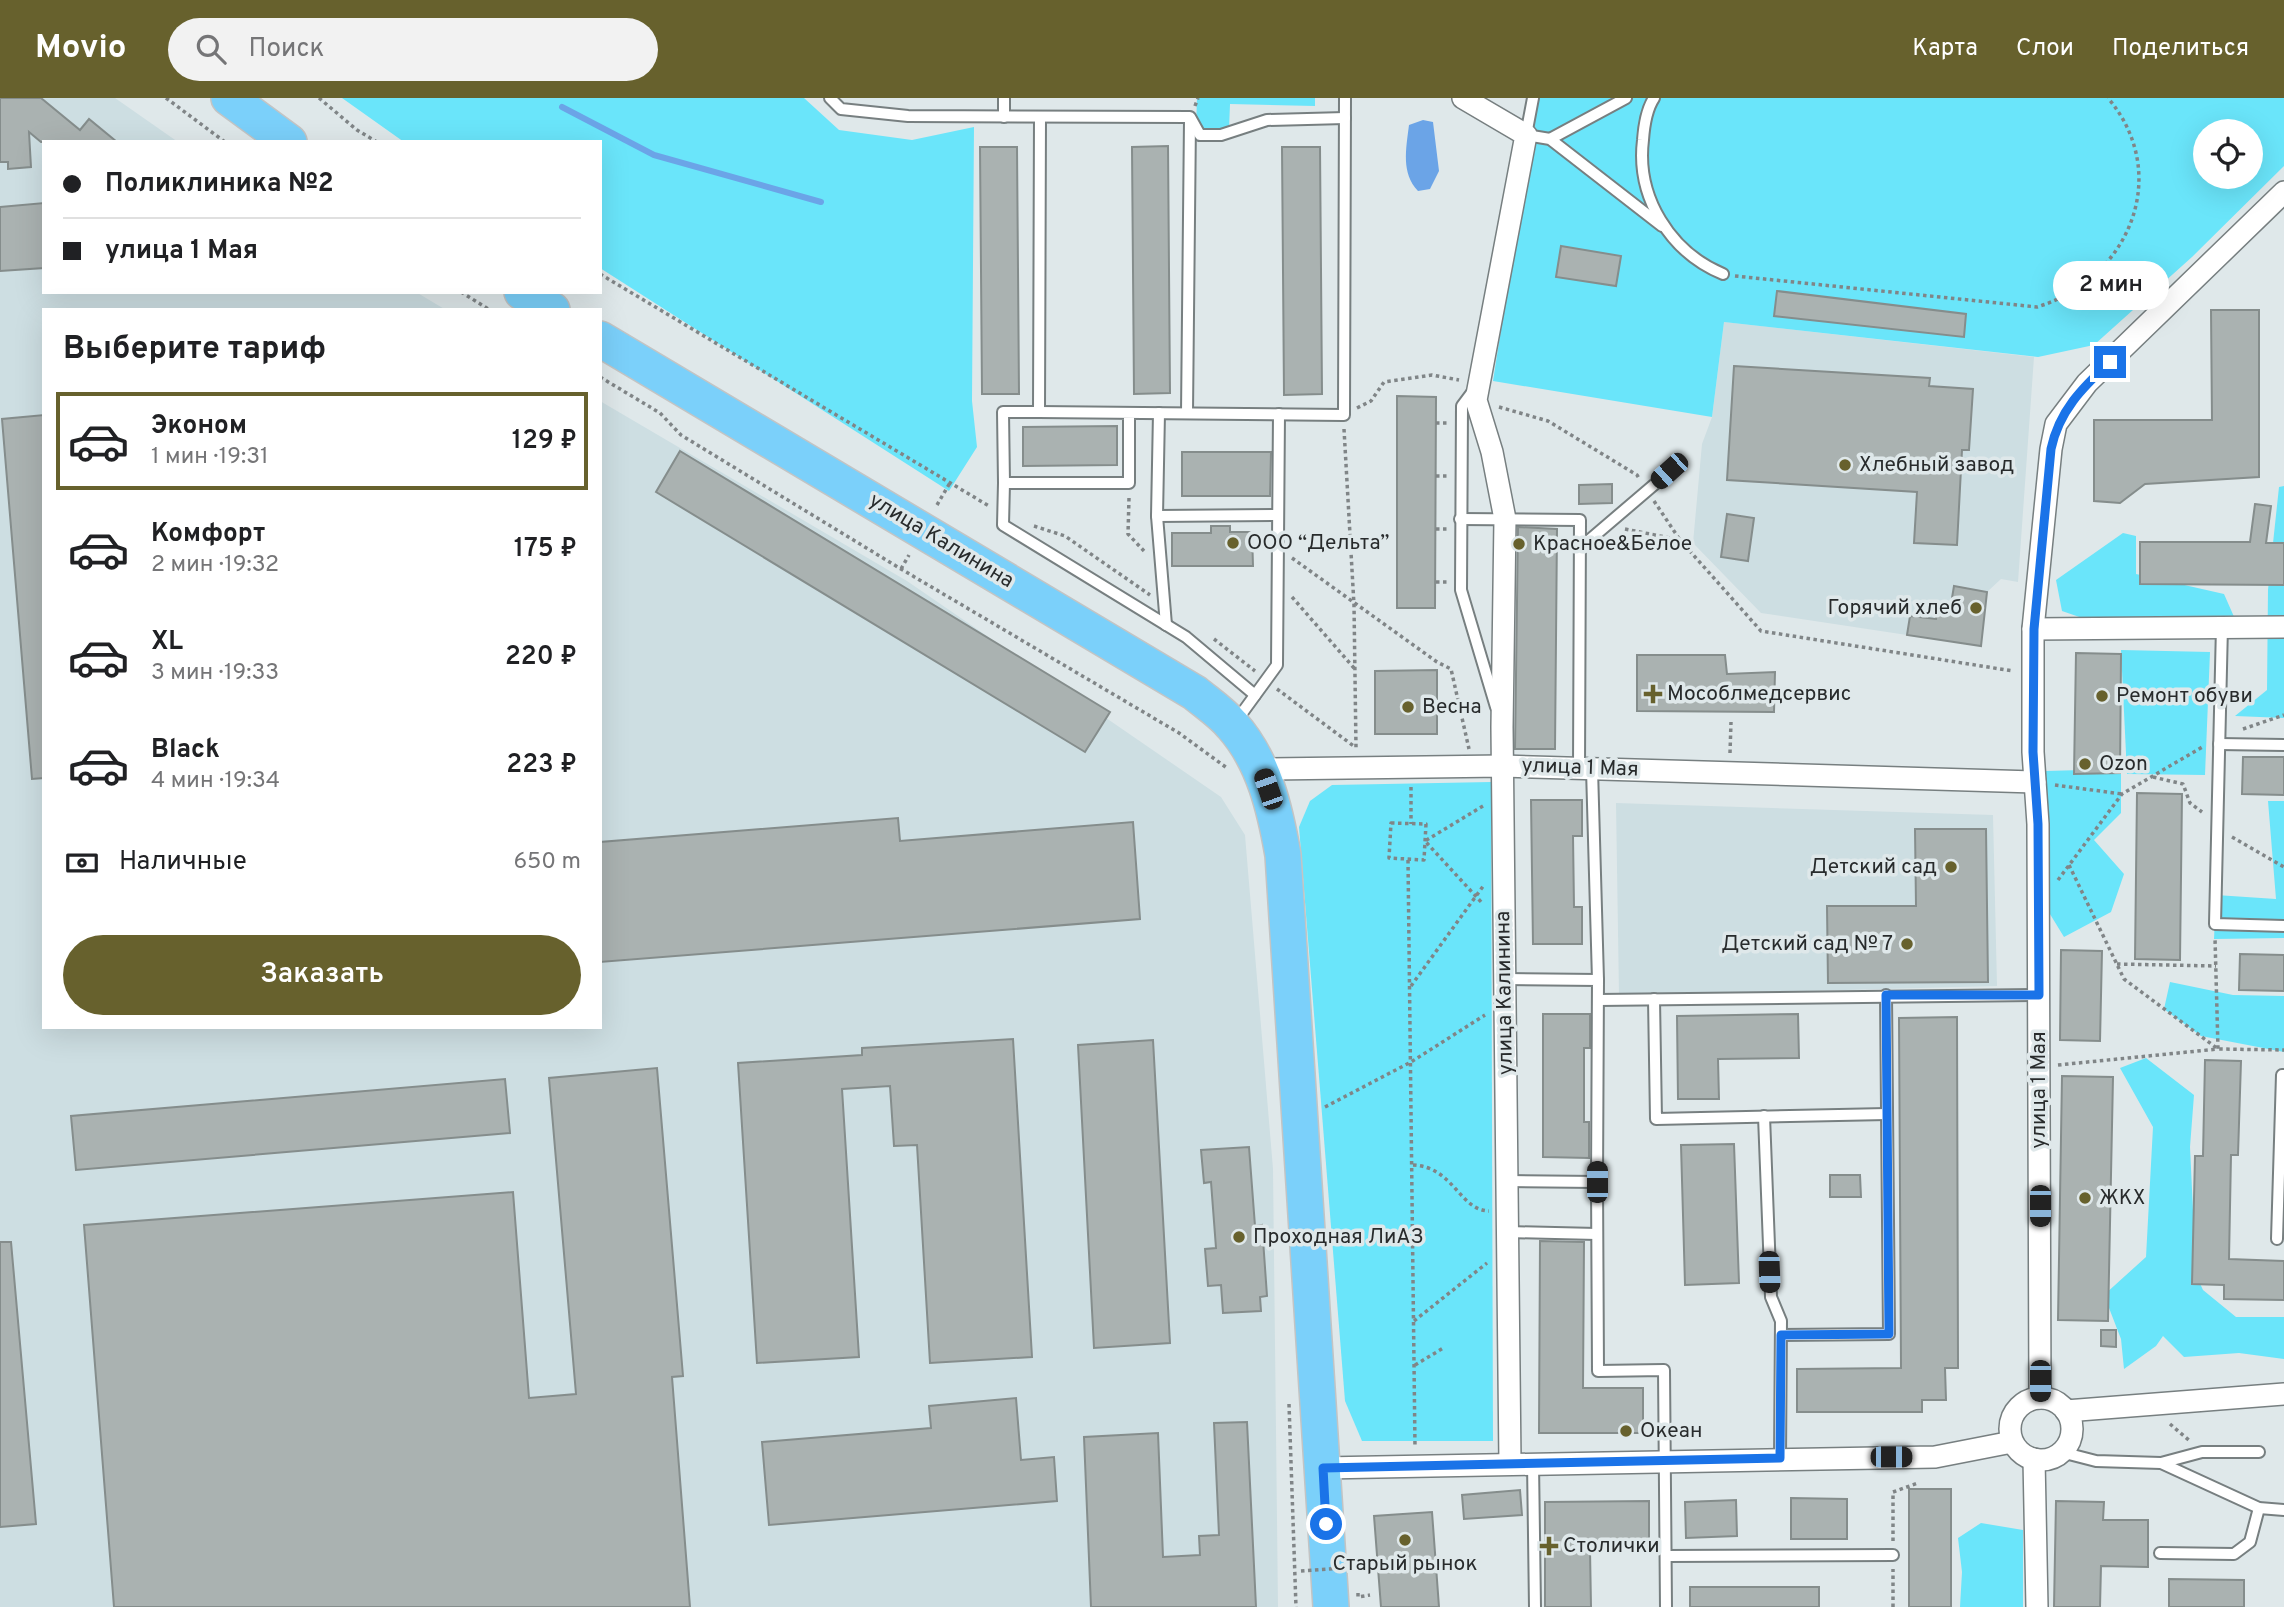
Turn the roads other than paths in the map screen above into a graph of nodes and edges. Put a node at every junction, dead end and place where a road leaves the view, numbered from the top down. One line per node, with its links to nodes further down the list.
1 (229, 98): 15 (highway)
2 (830, 98): 9 (lane)
3 (1004, 98): 9 (lane)
4 (1345, 98): 12 (lane)
5 (1463, 98): 13 (street)
6 (1532, 98): 13 (lane)
7 (1626, 98): 14 (lane)
8 (1654, 98): 17 (lane)
9 (1004, 117): 10 (lane)
10 (1040, 117): 11 (lane); 23 (lane)
11 (1190, 117): 12 (lane); 26 (lane)
12 (1345, 118): 27 (lane)
13 (1526, 135): 14 (lane); 22 (street)
14 (1550, 139): 17 (lane)
15 (286, 140)
16 (2284, 192): 38 (street, улица 1 Мая)
17 (1664, 228): 18 (lane)
18 (1723, 274)
19 (525, 294): 20 (highway)
20 (549, 308)
21 (602, 340): 40 (highway, улица Калинина)
22 (1477, 392): 32 (lane); 33 (street, улица Калинина)
23 (1039, 412): 24 (lane); 29 (lane)
24 (1129, 412): 25 (lane); 29 (lane)
25 (1159, 413): 26 (lane); 31 (lane)
26 (1187, 413): 27 (lane)
27 (1279, 414): 30 (lane)
28 (1669, 471): 34 (lane)
29 (1003, 483): 35 (lane)
30 (1278, 515): 31 (lane); 39 (lane)
31 (1157, 516): 35 (lane)
32 (1460, 519): 33 (lane); 41 (lane)
33 (1505, 519): 34 (lane); 41 (street, улица Калинина)
34 (1580, 548): 45 (lane)
35 (1166, 625): 39 (lane)
36 (2222, 626): 37 (street); 38 (street); 42 (lane)
37 (2284, 627)
38 (2034, 629): 47 (street, улица 1 Мая)
39 (1255, 695): 40 (lane)
40 (1233, 726): 46 (highway, улица Калинина)
41 (1502, 727): 44 (street, улица Калинина)
42 (2219, 741): 43 (lane); 48 (lane)
43 (2284, 745)
44 (1503, 766): 45 (street, улица 1 Мая); 46 (street); 49 (street, улица Калинина)
45 (1586, 768): 47 (street, улица 1 Мая); 50 (lane)
46 (1245, 770): 76 (highway, улица Калинина)
47 (2035, 782): 52 (street, улица 1 Мая)
48 (2284, 926)
49 (1505, 979): 50 (lane); 58 (street, улица Калинина)
50 (1598, 980): 54 (lane)
51 (1886, 995): 52 (lane); 53 (lane); 56 (lane)
52 (2039, 995): 65 (street, улица 1 Мая)
53 (1654, 999): 54 (lane); 57 (lane)
54 (1598, 1000): 59 (lane)
55 (2284, 1075): 62 (lane)
56 (1887, 1114): 57 (lane); 63 (lane)
57 (1763, 1116): 63 (lane)
58 (1507, 1181): 59 (lane); 60 (street, улица Калинина)
59 (1597, 1182): 61 (lane)
60 (1508, 1233): 61 (lane); 73 (street, улица Калинина)
61 (1597, 1234): 72 (lane)
62 (2277, 1239)
63 (1781, 1335): 70 (lane)
64 (2284, 1394): 66 (street)
65 (2040, 1398): 66 (street); 67 (street)
66 (2066, 1411): 68 (street)
67 (2012, 1442): 70 (street); 71 (street)
68 (2062, 1452): 71 (street); 75 (lane)
69 (2259, 1452): 75 (lane)
70 (1780, 1458): 72 (street)
71 (2034, 1459): 85 (street)
72 (1665, 1460): 74 (street); 81 (lane)
73 (1510, 1463): 74 (street); 76 (street)
74 (1533, 1463): 83 (lane)
75 (2161, 1463): 77 (lane)
76 (1323, 1468): 82 (highway, улица Калинина)
77 (2259, 1508): 78 (lane); 79 (lane)
78 (2284, 1510)
79 (2160, 1553)
80 (1893, 1555): 81 (lane)
81 (1666, 1556): 84 (lane)
82 (1331, 1601)
83 (1535, 1607)
84 (1667, 1607)
85 (2037, 1607)

